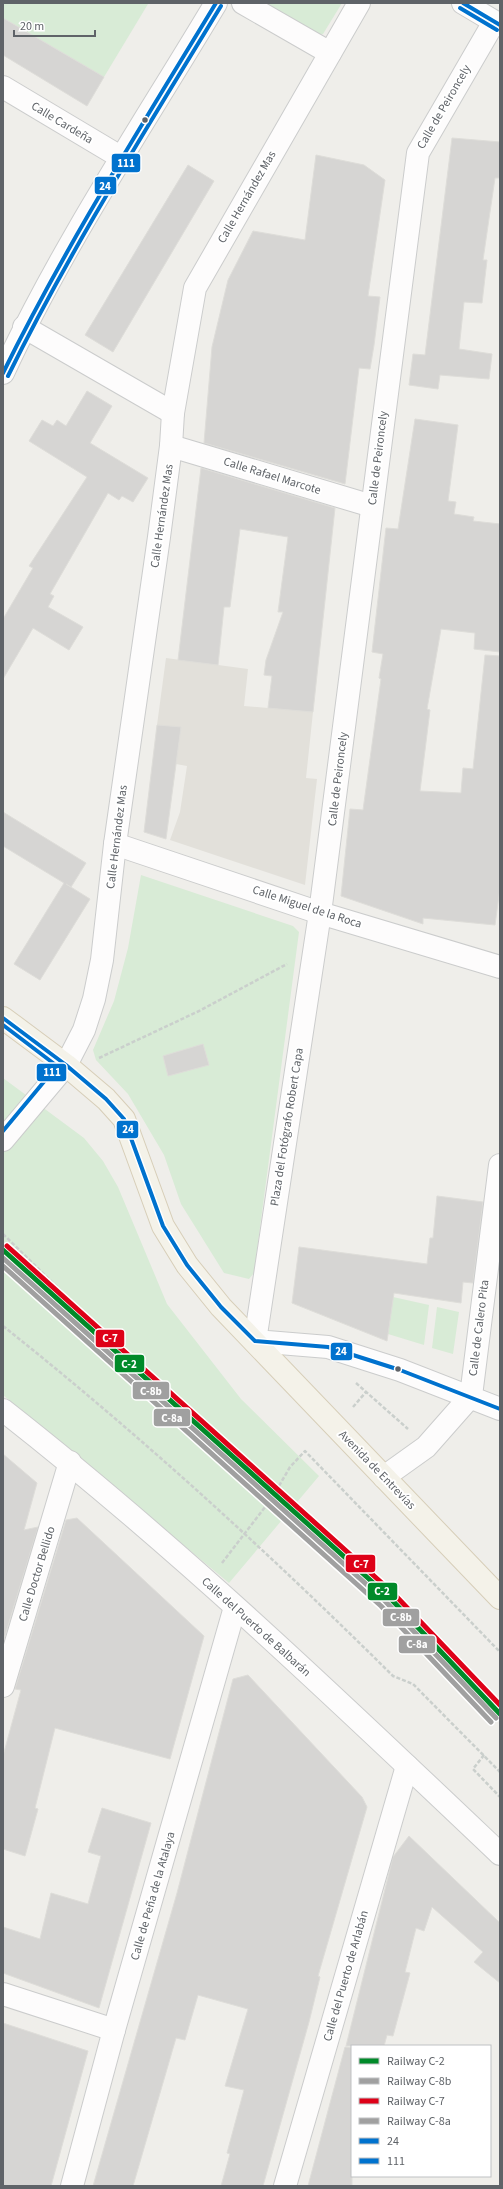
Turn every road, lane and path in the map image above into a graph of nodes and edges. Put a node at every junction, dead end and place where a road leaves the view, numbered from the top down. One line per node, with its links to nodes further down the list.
1 (216, 3): 8 (street)
2 (243, 3): 6 (street)
3 (359, 3): 6 (street, Calle Hernández Mas)
4 (463, 3): 5 (street)
5 (497, 23): 13 (street, Calle de Peironcely)
6 (330, 53): 11 (street, Calle Hernández Mas)
7 (3, 88): 8 (street, Calle Cardeña)
8 (122, 158): 9 (street)
9 (24, 327): 10 (street); 11 (street)
10 (3, 372)
11 (173, 413): 12 (street, Calle Hernández Mas)
12 (171, 446): 13 (street, Calle Rafael Marcote); 14 (street, Calle Hernández Mas)
13 (372, 506): 15 (street, Calle de Peironcely)
14 (115, 844): 15 (street, Calle Miguel de la Roca); 20 (street, Calle Hernández Mas)
15 (320, 913): 16 (street, Plaza del Fotógrafo Robert Capa); 17 (street, Calle Miguel de la Roca)
16 (314, 950): 19 (path); 25 (street, Plaza del Fotógrafo Robert Capa)
17 (500, 967)
18 (3, 1018): 20 (main road)
19 (96, 1060)
20 (66, 1065): 21 (street, Calle Hernández Mas); 25 (main road, Avenida de Entrevías)
21 (3, 1140)
22 (500, 1165): 28 (street, Calle de Calero Pita)
23 (3, 1234): 35 (path)
24 (3, 1326): 36 (path)
25 (255, 1341): 28 (street); 34 (main road, Avenida de Entrevías)
26 (350, 1378): 27 (path)
27 (366, 1392): 29 (path); 32 (path)
28 (470, 1396): 30 (street); 34 (street)
29 (353, 1407)
30 (500, 1409)
31 (3, 1410): 33 (street, Calle del Puerto de Balbarán)
32 (411, 1432)
33 (70, 1462): 39 (street, Calle del Puerto de Balbarán); 41 (street, Calle Doctor Bellido)
34 (384, 1478): 38 (main road, Avenida de Entrevías)
35 (272, 1498): 36 (path); 40 (path)
36 (244, 1534): 37 (path); 42 (path)
37 (220, 1565)
38 (500, 1598)
39 (235, 1607): 43 (street, Calle del Puerto de Balbarán); 48 (street, Calle de Peña de la Atalaya)
40 (500, 1652)
41 (3, 1686)
42 (484, 1755): 44 (path); 45 (path)
43 (407, 1766): 46 (street, Calle del Puerto de Balbarán); 50 (street, Calle del Puerto de Arlabán)
44 (500, 1772)
45 (500, 1797)
46 (500, 1854)
47 (3, 1994): 48 (street)
48 (114, 2030): 49 (street, Calle de Peña de la Atalaya)
49 (72, 2186)
50 (285, 2186)

